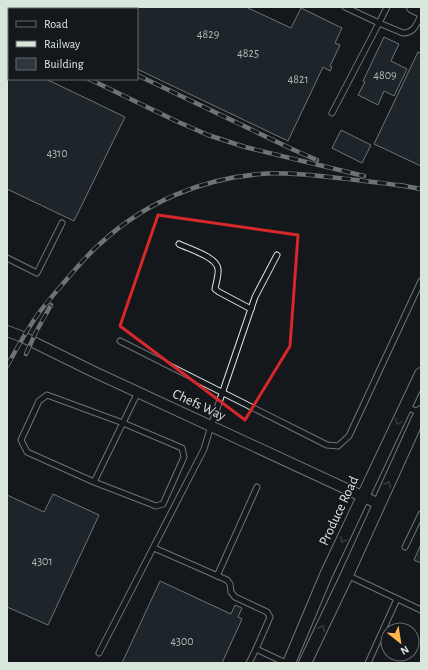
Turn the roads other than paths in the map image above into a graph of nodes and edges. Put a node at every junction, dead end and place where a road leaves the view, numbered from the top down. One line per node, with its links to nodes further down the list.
1 (345, 7): 6 (lane)
2 (387, 7): 6 (lane)
3 (413, 7): 4 (street)
4 (421, 11)
5 (421, 15): 6 (lane)
6 (380, 23): 7 (lane)
7 (332, 113)
8 (62, 223): 11 (lane)
9 (179, 244): 13 (lane)
10 (277, 255): 13 (lane)
11 (7, 258)
12 (421, 281): 18 (lane)
13 (251, 309): 18 (lane)
14 (7, 331): 17 (street, Chefs Way)
15 (120, 341): 18 (lane)
16 (421, 374): 19 (street, Produce Road)
17 (138, 392): 21 (lane); 22 (street, Chefs Way)
18 (223, 392): 22 (lane)
19 (406, 407): 20 (lane); 25 (street, Produce Road, one-way to 25)
20 (421, 413): 26 (street, one-way to 20)
21 (123, 423): 23 (lane); 23 (lane); 23 (lane)
22 (211, 426): 25 (street, Chefs Way); 29 (lane)
23 (94, 482)
24 (257, 487): 30 (lane)
25 (363, 496): 26 (street, Chefs Way); 38 (street, Produce Road, one-way to 38)
26 (379, 504): 31 (street)
27 (421, 514): 28 (lane)
28 (405, 547)
29 (154, 548): 30 (lane); 35 (lane)
30 (217, 576): 34 (lane)
31 (347, 576): 32 (lane); 39 (street, one-way to 31)
32 (397, 599): 33 (lane); 40 (lane)
33 (421, 610)
34 (256, 649): 36 (lane); 37 (lane)
35 (99, 653)
36 (249, 663)
37 (286, 663)
38 (289, 663)
39 (305, 663)
40 (368, 663)

